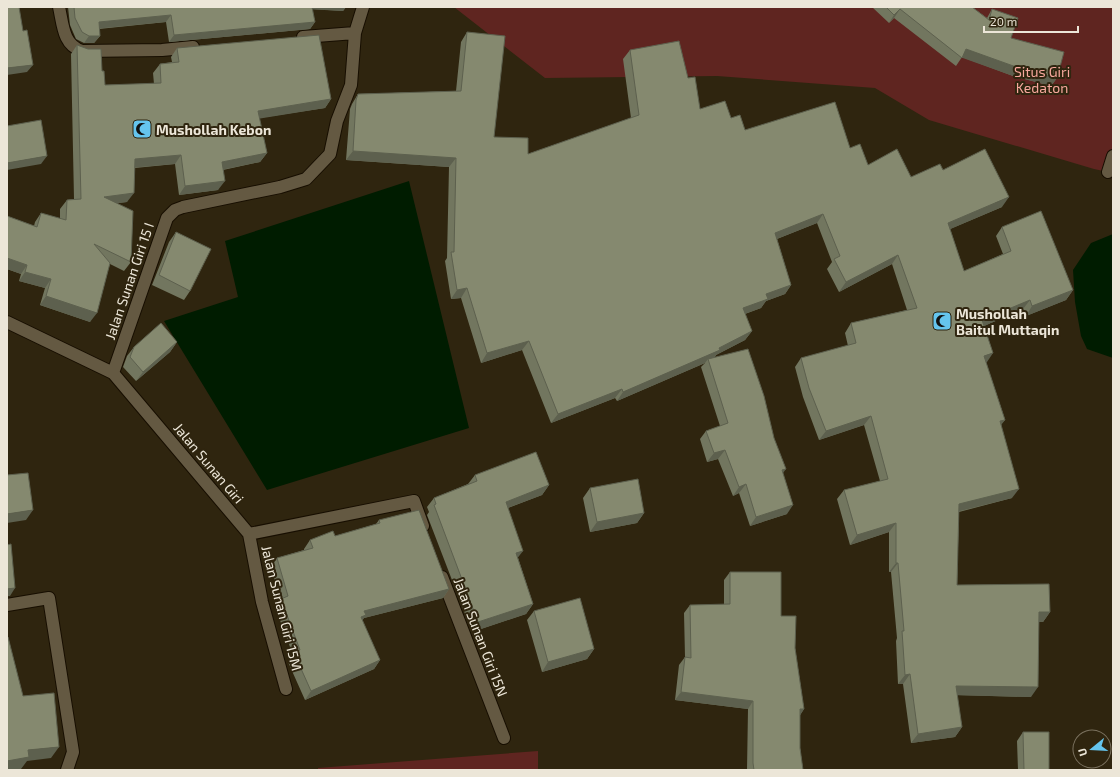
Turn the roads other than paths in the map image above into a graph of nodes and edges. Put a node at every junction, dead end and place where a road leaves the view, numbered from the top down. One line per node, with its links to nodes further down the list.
1 (59, 7): 5 (street)
2 (363, 7): 3 (street, Jalan Sunan Giri 15 I)
3 (355, 33): 4 (street); 9 (street, Jalan Sunan Giri 15 I)
4 (294, 38)
5 (209, 46)
6 (1113, 156): 7 (street)
7 (1108, 172)
8 (7, 322): 9 (street, Jalan Sunan Giri)
9 (113, 373): 10 (street, Jalan Sunan Giri)
10 (249, 534): 11 (street); 14 (street, Jalan Sunan Giri 15M)
11 (428, 538)
12 (439, 568): 15 (street, Jalan Sunan Giri 15N)
13 (7, 605): 16 (street)
14 (286, 689)
15 (504, 738)
16 (67, 770)

